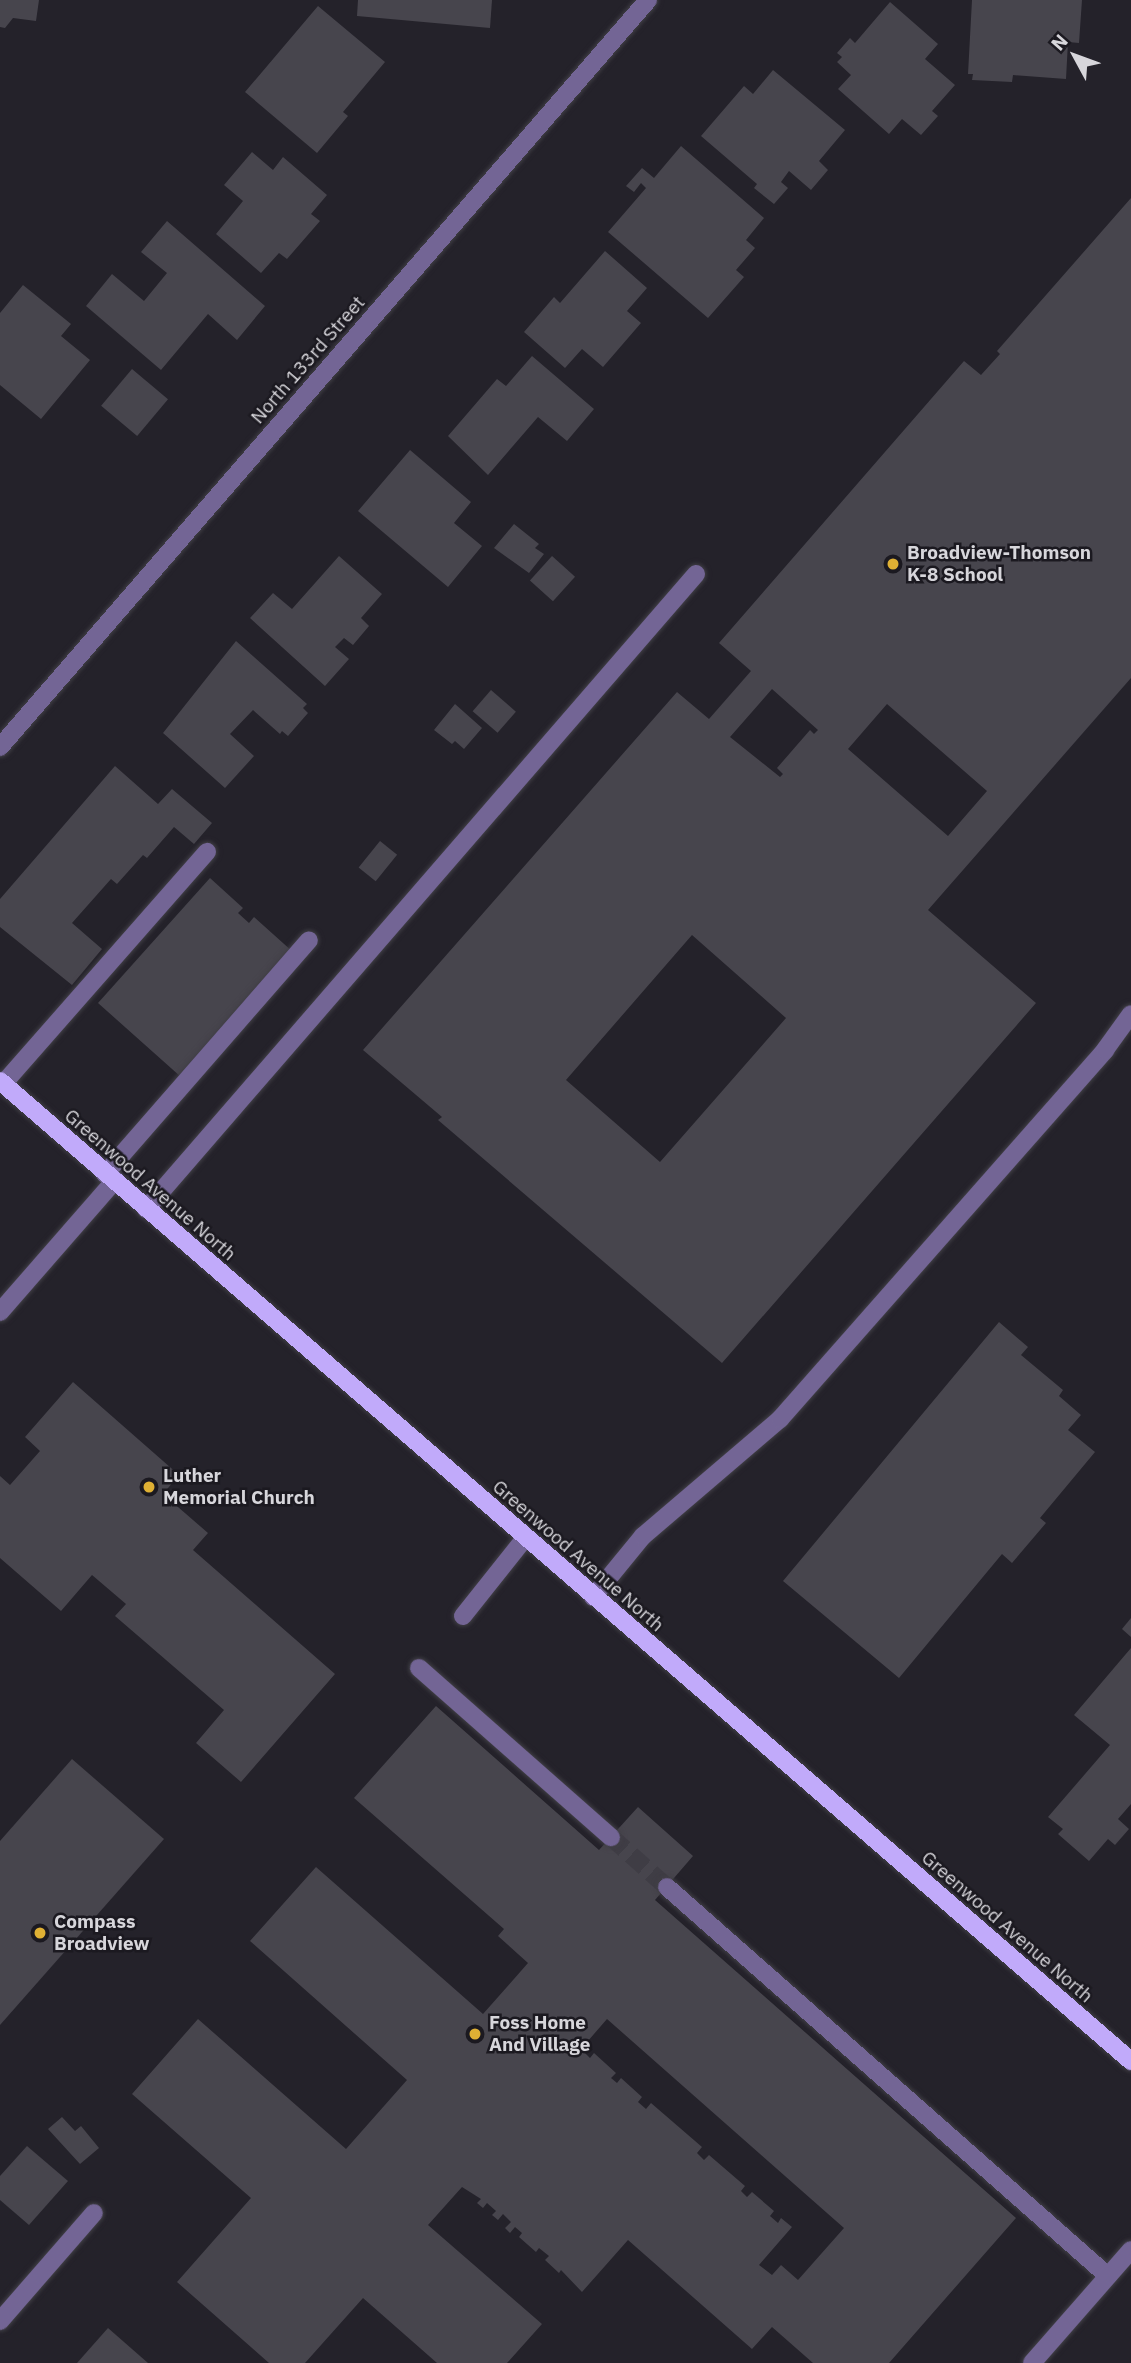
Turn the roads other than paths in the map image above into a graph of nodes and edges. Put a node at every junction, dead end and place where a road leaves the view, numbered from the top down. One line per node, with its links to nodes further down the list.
1 (648, 0): 3 (street, North 133rd Street)
2 (696, 574): 9 (street)
3 (0, 747)
4 (207, 852): 7 (street)
5 (309, 940): 8 (street)
6 (1131, 1014): 12 (street)
7 (2, 1083): 8 (main road, Greenwood Avenue North)
8 (110, 1177): 9 (main road, Greenwood Avenue North); 10 (street)
9 (146, 1209): 11 (main road, Greenwood Avenue North)
10 (0, 1312)
11 (525, 1538): 12 (main road, Greenwood Avenue North); 13 (street)
12 (593, 1597): 17 (main road, Greenwood Avenue North)
13 (463, 1616)
14 (419, 1668): 15 (street)
15 (611, 1837)
16 (667, 1886): 20 (street)
17 (1131, 2061)
18 (94, 2213): 21 (street)
19 (1131, 2250): 20 (street)
20 (1108, 2276): 22 (street)
21 (0, 2321)
22 (1032, 2363)

